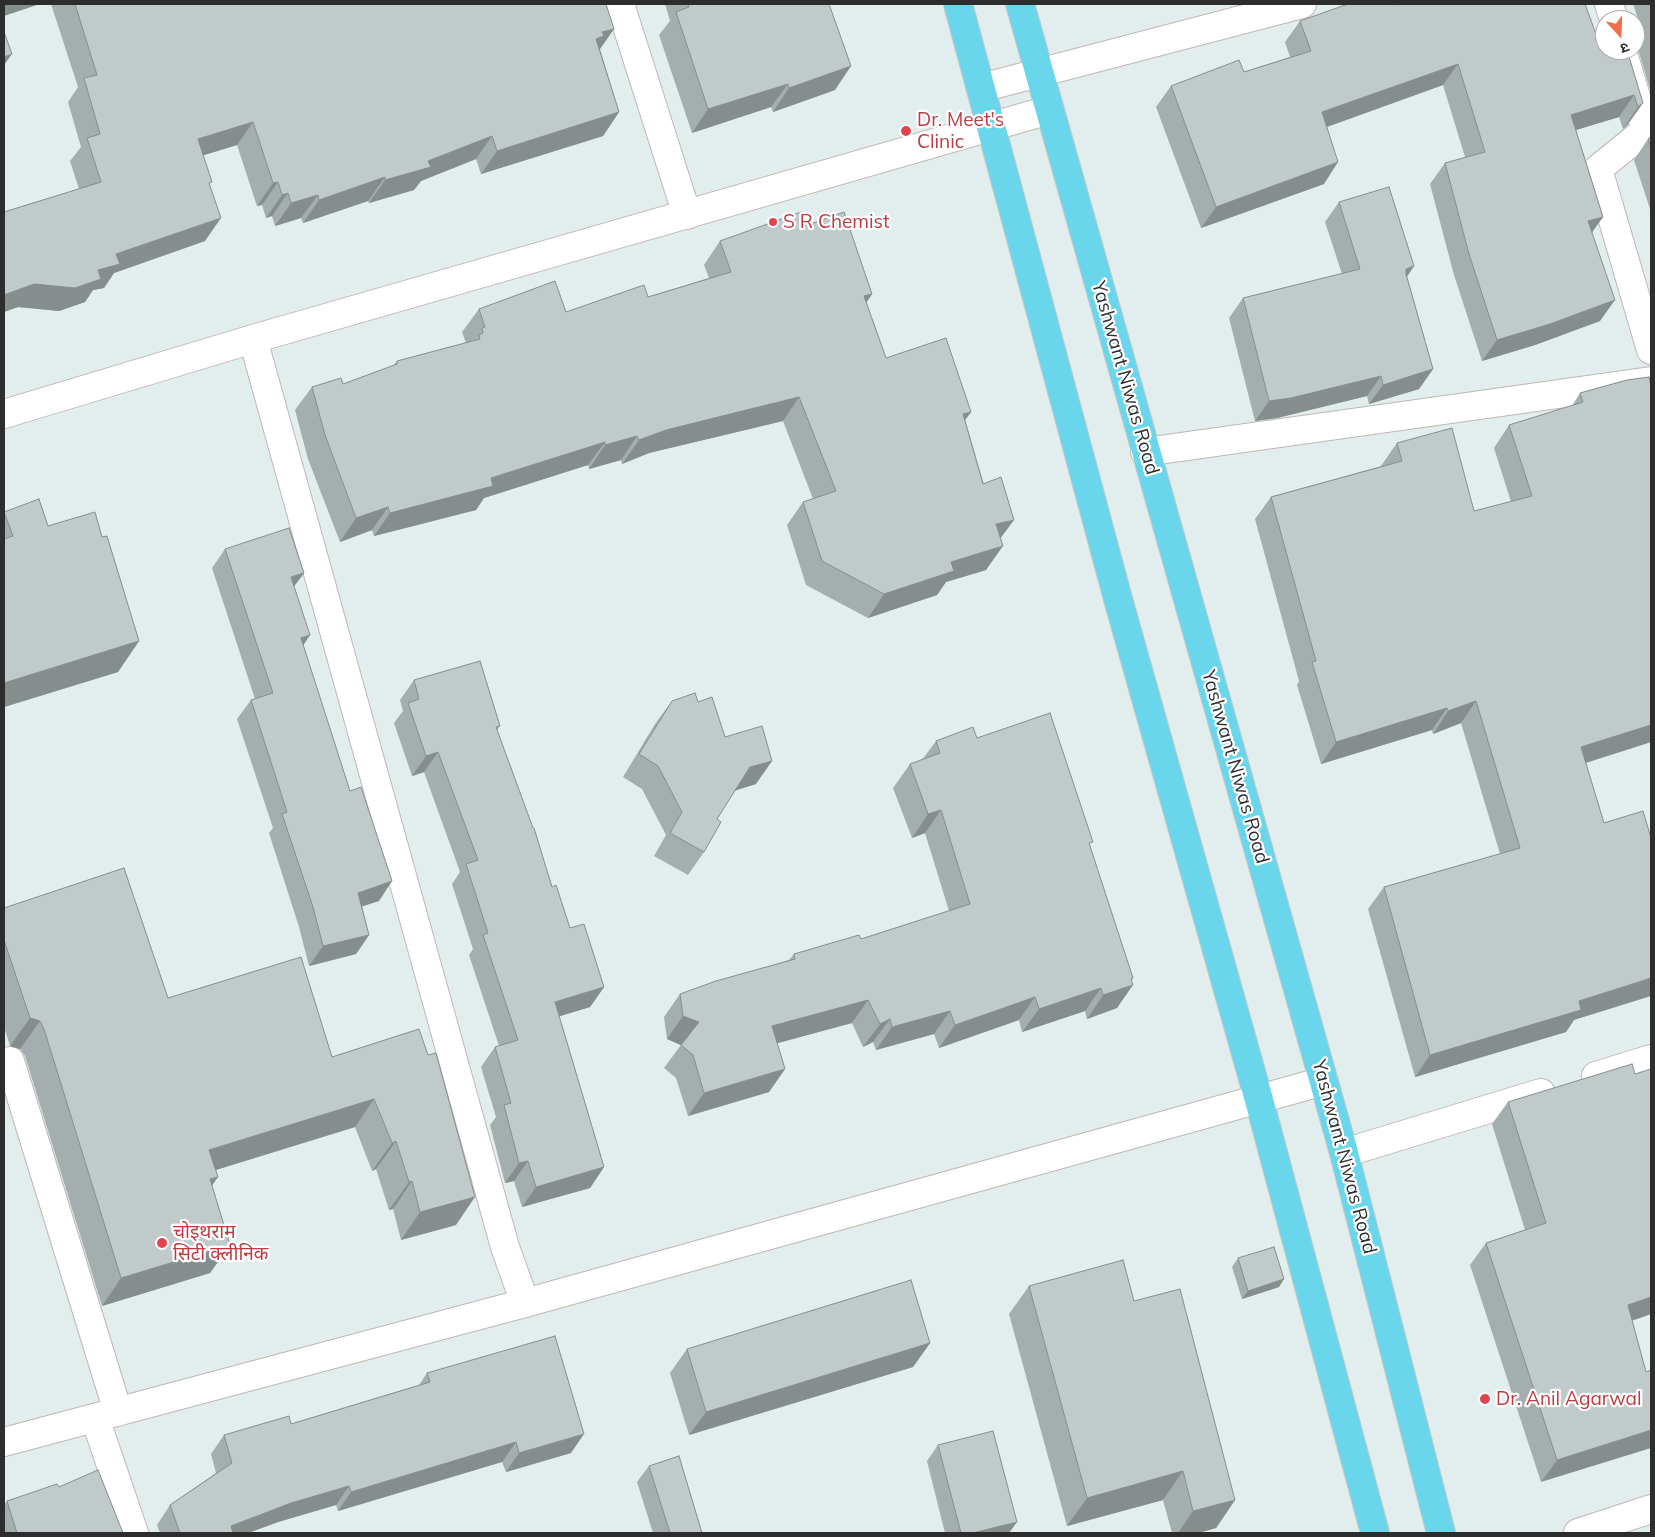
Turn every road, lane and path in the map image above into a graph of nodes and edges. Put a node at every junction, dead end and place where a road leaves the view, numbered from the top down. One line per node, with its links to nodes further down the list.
1 (620, 4): 10 (street)
2 (958, 4): 7 (main road)
3 (1020, 4): 6 (main road, Yashwant Niwas Road)
4 (1302, 4): 6 (street)
5 (1625, 60): 12 (street)
6 (1039, 73): 7 (street); 8 (main road, Yashwant Niwas Road)
7 (981, 88): 9 (main road)
8 (1049, 110): 9 (street); 15 (main road, Yashwant Niwas Road)
9 (992, 127): 10 (street); 19 (main road)
10 (688, 215): 11 (street)
11 (253, 339): 14 (street); 21 (street)
12 (1651, 350)
13 (1651, 381): 15 (street)
14 (4, 414)
15 (1145, 452): 18 (main road, Yashwant Niwas Road)
16 (1651, 1059): 20 (street)
17 (10, 1061): 22 (street)
18 (1324, 1081): 19 (street); 20 (main road, Yashwant Niwas Road)
19 (1259, 1100): 21 (street); 26 (main road)
20 (1344, 1153): 27 (main road, Yashwant Niwas Road)
21 (525, 1303): 22 (street)
22 (107, 1415): 23 (street); 25 (street)
23 (4, 1442)
24 (1651, 1509): 28 (street)
25 (134, 1533)
26 (1375, 1533)
27 (1441, 1533)
28 (1578, 1533)

